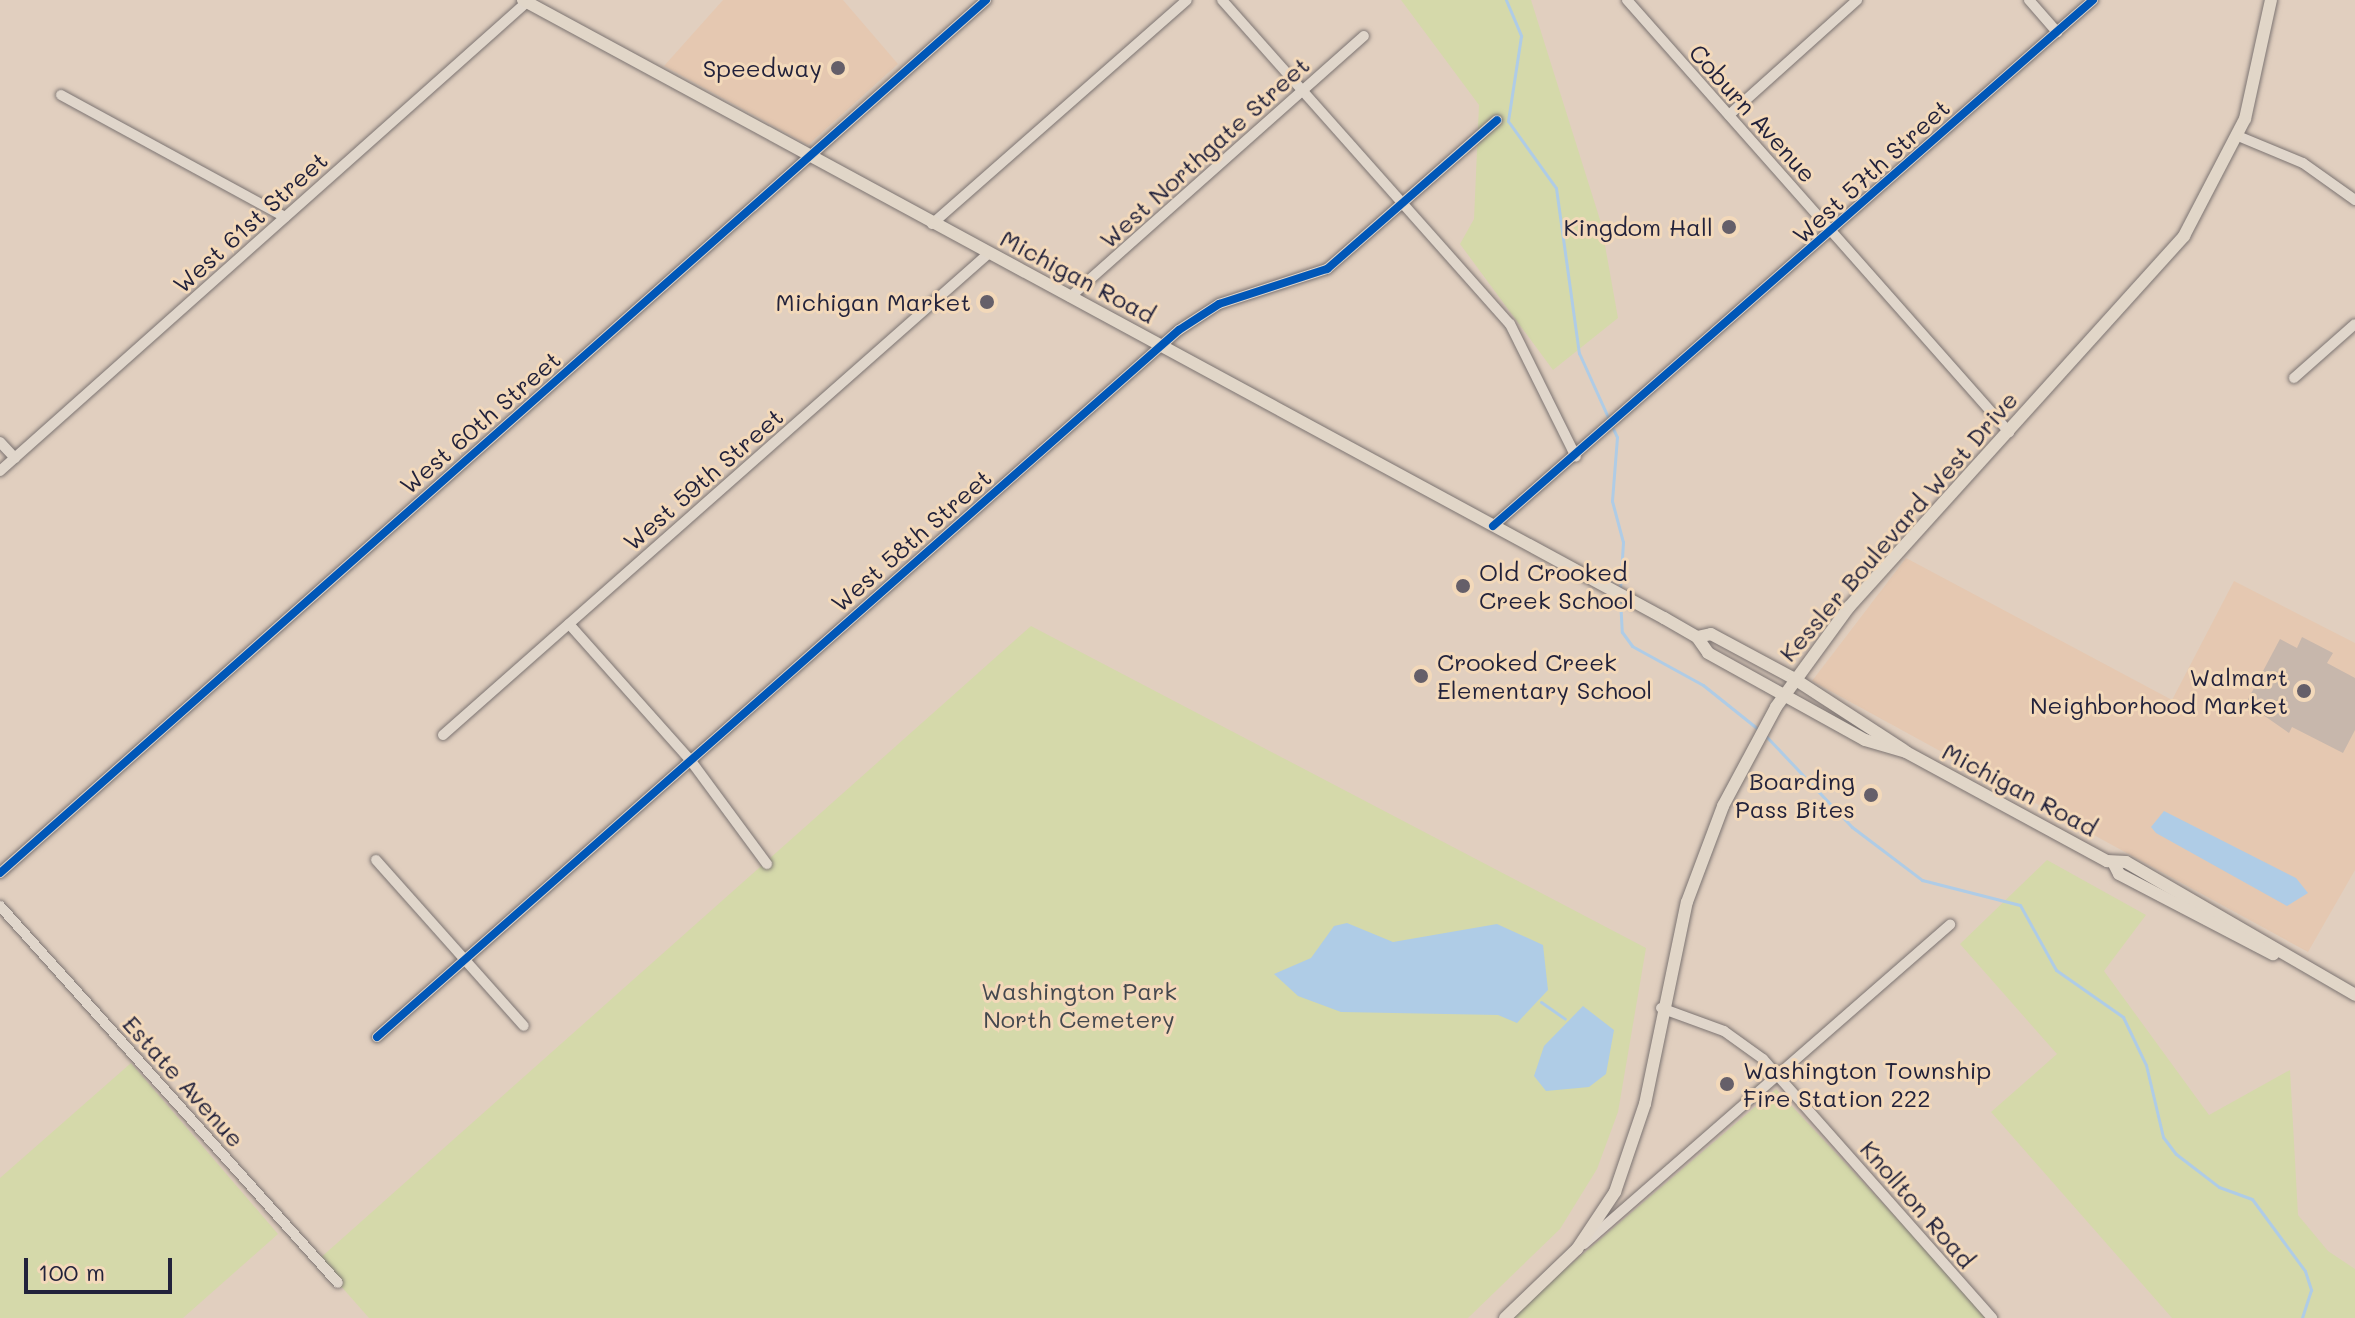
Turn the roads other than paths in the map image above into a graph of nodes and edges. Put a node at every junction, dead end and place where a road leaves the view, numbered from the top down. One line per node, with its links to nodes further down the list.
1 (986, 0): 17 (street, West 60th Street)
2 (1187, 0): 21 (street)
3 (1222, 0): 12 (street)
4 (1857, 0): 14 (street)
5 (2029, 0): 10 (street)
6 (2093, 0): 10 (street, West 57th Street)
7 (2271, 0): 16 (main road, Kessler Boulevard West Drive)
8 (525, 1): 17 (main road, Michigan Road); 20 (street, West 61st Street)
9 (1629, 1): 14 (street, Coburn Avenue)
10 (2057, 32): 22 (street, West 57th Street)
11 (1364, 36): 12 (street, West Northgate Street)
12 (1303, 91): 19 (street); 24 (street, West Northgate Street)
13 (61, 95): 20 (street)
14 (1729, 115): 22 (street, Coburn Avenue)
15 (1497, 120): 19 (street, West 58th Street)
16 (2238, 136): 18 (street); 28 (main road, Kessler Boulevard West Drive)
17 (809, 157): 21 (main road, Michigan Road); 43 (street, West 60th Street)
18 (2355, 200)
19 (1403, 203): 26 (street, West 58th Street); 30 (street)
20 (285, 217): 31 (street, West 61st Street)
21 (932, 224): 23 (main road, Michigan Road)
22 (1831, 232): 28 (street, Coburn Avenue); 30 (street, West 57th Street)
23 (989, 253): 24 (main road, Michigan Road); 34 (street, West 59th Street)
24 (1070, 297): 26 (main road, Michigan Road)
25 (2355, 324): 27 (street)
26 (1162, 346): 33 (main road, Michigan Road); 40 (street, West 58th Street)
27 (2294, 378)
28 (2009, 432): 36 (main road, Kessler Boulevard West Drive)
29 (0, 442): 31 (street)
30 (1581, 454): 33 (street, West 57th Street)
31 (15, 458): 32 (street, West 61st Street)
32 (0, 471)
33 (1493, 526): 35 (main road, Michigan Road)
34 (569, 624): 38 (street, West 59th Street); 40 (street)
35 (1697, 637): 36 (main road, Michigan Road); 37 (main road, Michigan Road)
36 (1793, 678): 37 (main road, Kessler Boulevard West Drive); 39 (main road, Michigan Road)
37 (1784, 693): 39 (main road, Michigan Road); 48 (main road, Kessler Boulevard West Drive)
38 (443, 735)
39 (1906, 752): 47 (main road, Michigan Road)
40 (691, 761): 42 (street); 46 (street, West 58th Street)
41 (376, 860): 46 (street)
42 (767, 864)
43 (0, 873)
44 (0, 906): 53 (street, Estate Avenue)
45 (1950, 925): 51 (street)
46 (466, 960): 49 (street); 50 (street, West 58th Street)
47 (2355, 995)
48 (1661, 1008): 51 (street, Knollton Road); 52 (main road, Kessler Boulevard West Drive)
49 (524, 1026)
50 (377, 1037)
51 (1779, 1076): 52 (street); 55 (street, Knollton Road)
52 (1577, 1249): 54 (main road, Kessler Boulevard West Drive)
53 (338, 1283)
54 (1505, 1318)
55 (1992, 1318)

